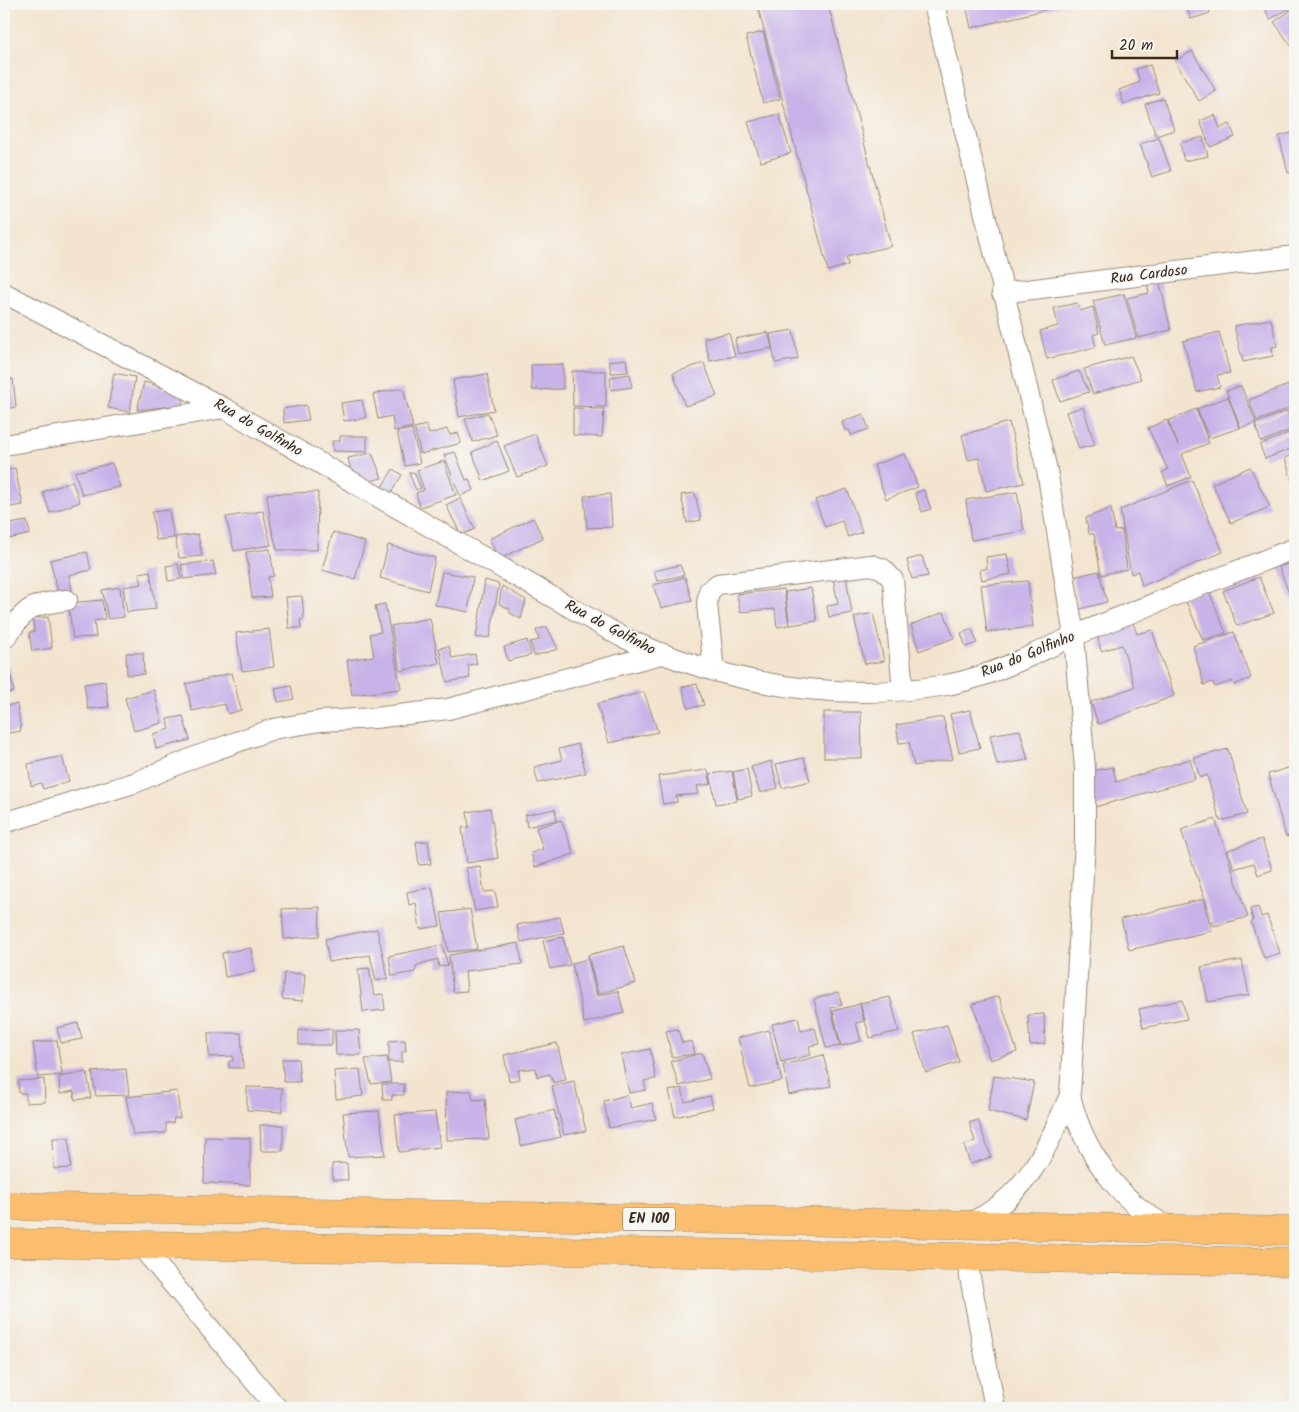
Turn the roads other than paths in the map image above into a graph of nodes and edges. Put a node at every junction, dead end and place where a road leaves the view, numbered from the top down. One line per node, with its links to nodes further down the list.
1 (934, 4): 4 (street)
2 (1295, 256): 4 (street, Rua Cardoso)
3 (4, 293): 5 (street, Rua do Golfinho)
4 (1002, 293): 9 (street)
5 (224, 408): 6 (street); 11 (street, Rua do Golfinho)
6 (4, 445)
7 (1295, 548): 9 (street, Rua do Golfinho)
8 (67, 600): 10 (street)
9 (1074, 636): 13 (street, Rua do Golfinho); 15 (street)
10 (4, 639)
11 (661, 654): 12 (street, Rua do Golfinho); 14 (street)
12 (714, 671): 13 (street, Rua do Golfinho); 13 (street)
13 (903, 690)
14 (4, 823)
15 (1070, 1095): 17 (street); 18 (street)
16 (4, 1206): 17 (main road, EN 100)
17 (962, 1226): 18 (main road, EN 100)
18 (1171, 1228): 19 (main road, EN 100)
19 (1295, 1231)
20 (4, 1243): 21 (main road, EN 100)
21 (139, 1244): 22 (main road, EN 100); 24 (street)
22 (966, 1256): 23 (main road, EN 100); 25 (street)
23 (1295, 1262)
24 (277, 1408)
25 (996, 1408)

